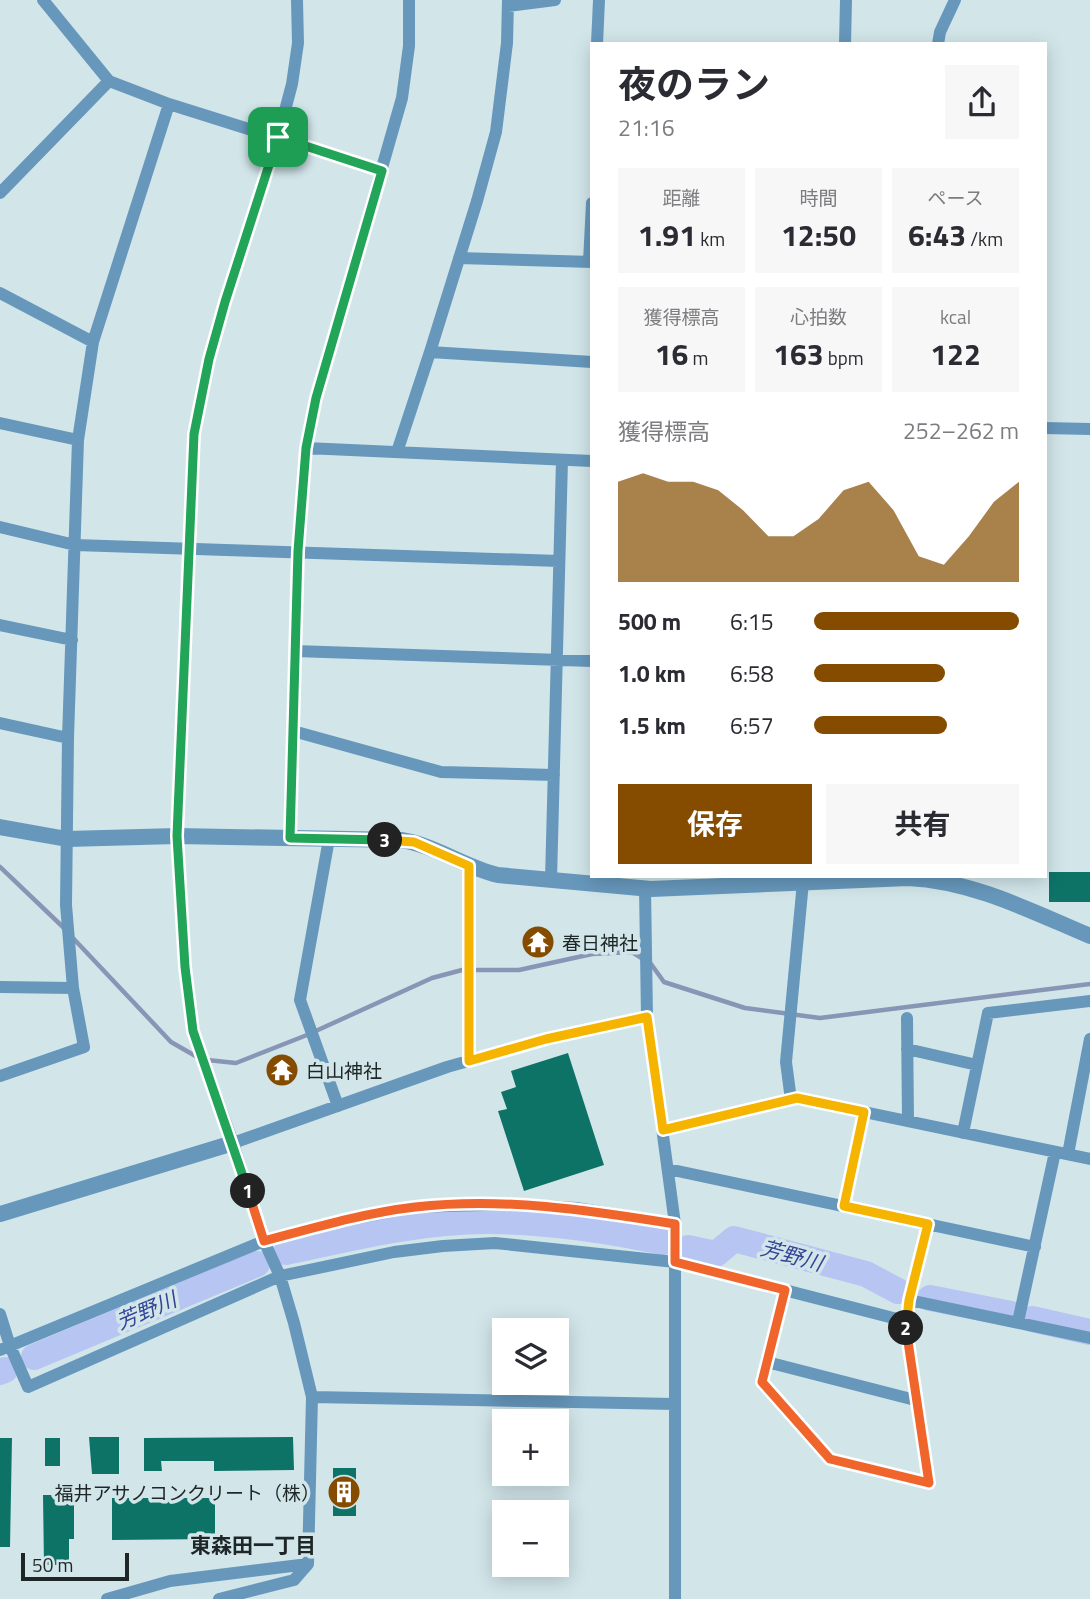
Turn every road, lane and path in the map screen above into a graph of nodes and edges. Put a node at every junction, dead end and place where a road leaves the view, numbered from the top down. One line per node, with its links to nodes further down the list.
1 (43, 0): 12 (street)
2 (297, 0): 14 (street)
3 (409, 0): 15 (street)
4 (555, 0): 8 (street)
5 (599, 0): 9 (street)
6 (846, 0): 10 (street)
7 (956, 0): 11 (street)
8 (508, 3): 17 (street)
9 (597, 42)
10 (845, 42)
11 (938, 42)
12 (109, 81): 13 (street); 16 (street)
13 (169, 104): 14 (street); 20 (street)
14 (278, 137): 15 (street); 33 (street)
15 (382, 171): 27 (street)
16 (0, 193)
17 (459, 258): 18 (street); 21 (street)
18 (590, 262)
19 (0, 293): 20 (street)
20 (93, 342): 26 (street)
21 (430, 352): 22 (street); 28 (street)
22 (590, 362)
23 (0, 423): 26 (street)
24 (1047, 428): 25 (street)
25 (1090, 429)
26 (78, 440): 32 (street)
27 (306, 448): 28 (street); 34 (street)
28 (397, 452): 29 (street)
29 (562, 460): 30 (street); 35 (street)
30 (590, 461)
31 (0, 527): 32 (street)
32 (75, 545): 33 (street); 37 (street)
33 (188, 548): 34 (street); 46 (street)
34 (298, 551): 35 (street); 38 (street)
35 (559, 561): 39 (street)
36 (0, 625): 37 (street)
37 (72, 640): 43 (street)
38 (295, 652): 39 (street); 42 (street)
39 (557, 660): 40 (street); 44 (street)
40 (590, 661)
41 (0, 723): 43 (street)
42 (293, 731): 44 (street); 47 (street)
43 (68, 738): 48 (street)
44 (554, 775): 52 (street)
45 (0, 827): 48 (street)
46 (177, 836): 47 (street); 48 (street); 72 (street)
47 (290, 838): 49 (street)
48 (67, 839): 57 (street)
49 (328, 839): 50 (street); 67 (street)
50 (469, 866): 52 (street); 63 (street)
51 (840, 879): 53 (street); 55 (street)
52 (551, 880): 54 (street)
53 (803, 882): 54 (street); 66 (street)
54 (645, 888): 59 (street)
55 (1090, 936)
56 (0, 987): 57 (street)
57 (73, 988): 65 (street)
58 (1090, 1000): 64 (street)
59 (647, 1017): 63 (street); 70 (street)
60 (907, 1018): 62 (street)
61 (1090, 1040): 73 (street)
62 (907, 1049): 64 (street); 69 (street)
63 (469, 1061): 67 (street)
64 (977, 1065): 71 (street)
65 (0, 1076)
66 (791, 1100): 68 (street); 70 (street)
67 (338, 1106): 72 (street)
68 (864, 1112): 69 (street); 76 (street)
69 (908, 1121): 71 (street)
70 (663, 1130): 75 (street)
71 (963, 1133): 73 (street)
72 (233, 1143): 77 (street); 80 (street)
73 (1061, 1153): 74 (street); 81 (street)
74 (1090, 1159)
75 (668, 1169): 76 (street); 78 (street)
76 (844, 1206): 79 (street)
77 (0, 1214)
78 (675, 1224): 80 (street); 82 (street)
79 (928, 1224): 81 (street); 85 (street)
80 (264, 1241): 83 (street); 90 (street)
81 (1035, 1247): 88 (street)
82 (675, 1262): 83 (street); 84 (street); 94 (street)
83 (280, 1276): 90 (street); 92 (street)
84 (785, 1290): 87 (street); 91 (street)
85 (909, 1300): 87 (street); 88 (street)
86 (0, 1314): 90 (street)
87 (905, 1321): 93 (street)
88 (1018, 1322): 89 (street)
89 (1090, 1338)
90 (5, 1348)
91 (767, 1362): 93 (street); 93 (street)
92 (312, 1397): 94 (street); 95 (street)
93 (915, 1400)
94 (675, 1404): 98 (street)
95 (308, 1564): 96 (street); 97 (street)
96 (107, 1599)
97 (219, 1599)
98 (675, 1599)

